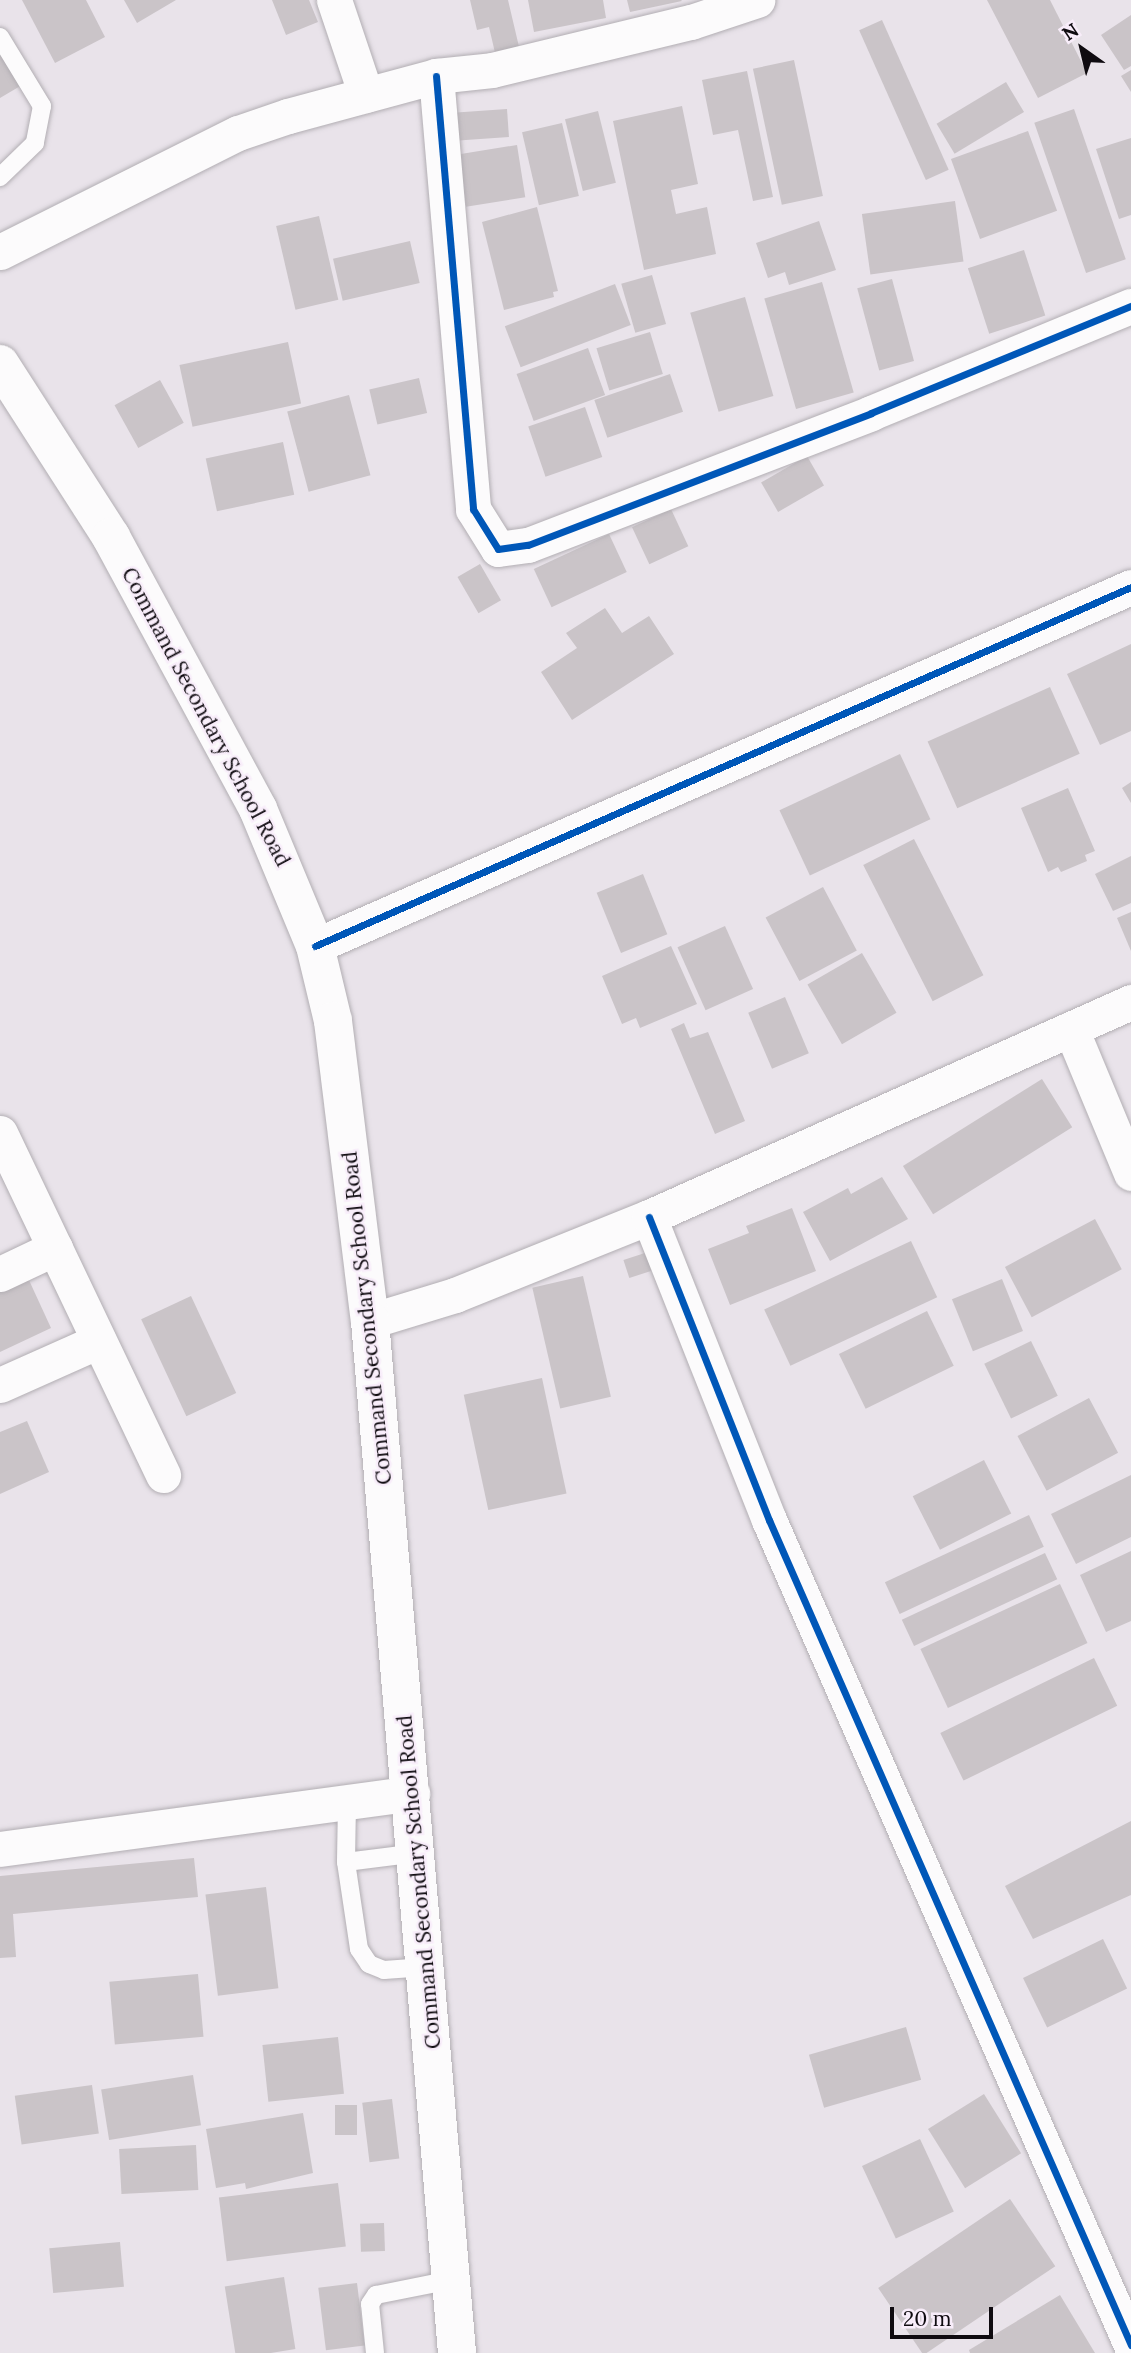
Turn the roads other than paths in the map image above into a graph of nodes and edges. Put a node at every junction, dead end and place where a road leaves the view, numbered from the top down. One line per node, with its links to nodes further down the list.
1 (334, 0): 5 (street)
2 (757, 0): 4 (street)
3 (0, 37): 6 (lane)
4 (436, 76): 5 (street); 8 (street)
5 (366, 95): 7 (street)
6 (0, 177)
7 (0, 251)
8 (1131, 306)
9 (0, 364): 11 (main road, Command Secondary School Road)
10 (1131, 587): 11 (street)
11 (315, 946): 19 (main road, Command Secondary School Road)
12 (1131, 1002): 13 (street)
13 (1071, 1029): 15 (street); 16 (street)
14 (0, 1133): 17 (street)
15 (1131, 1172)
16 (649, 1217): 19 (street); 30 (street)
17 (55, 1248): 18 (street); 20 (street)
18 (0, 1274)
19 (369, 1321): 23 (main road, Command Secondary School Road)
20 (99, 1341): 21 (street); 22 (street)
21 (0, 1385)
22 (163, 1475)
23 (412, 1793): 24 (street); 26 (main road, Command Secondary School Road)
24 (347, 1803): 25 (street); 27 (lane)
25 (0, 1849)
26 (417, 1853): 27 (lane); 28 (main road, Command Secondary School Road)
27 (346, 1862): 28 (lane)
28 (426, 1967): 29 (main road, Command Secondary School Road)
29 (452, 2280): 31 (lane); 32 (main road, Command Secondary School Road)
30 (1131, 2345)
31 (375, 2353)
32 (457, 2353)

